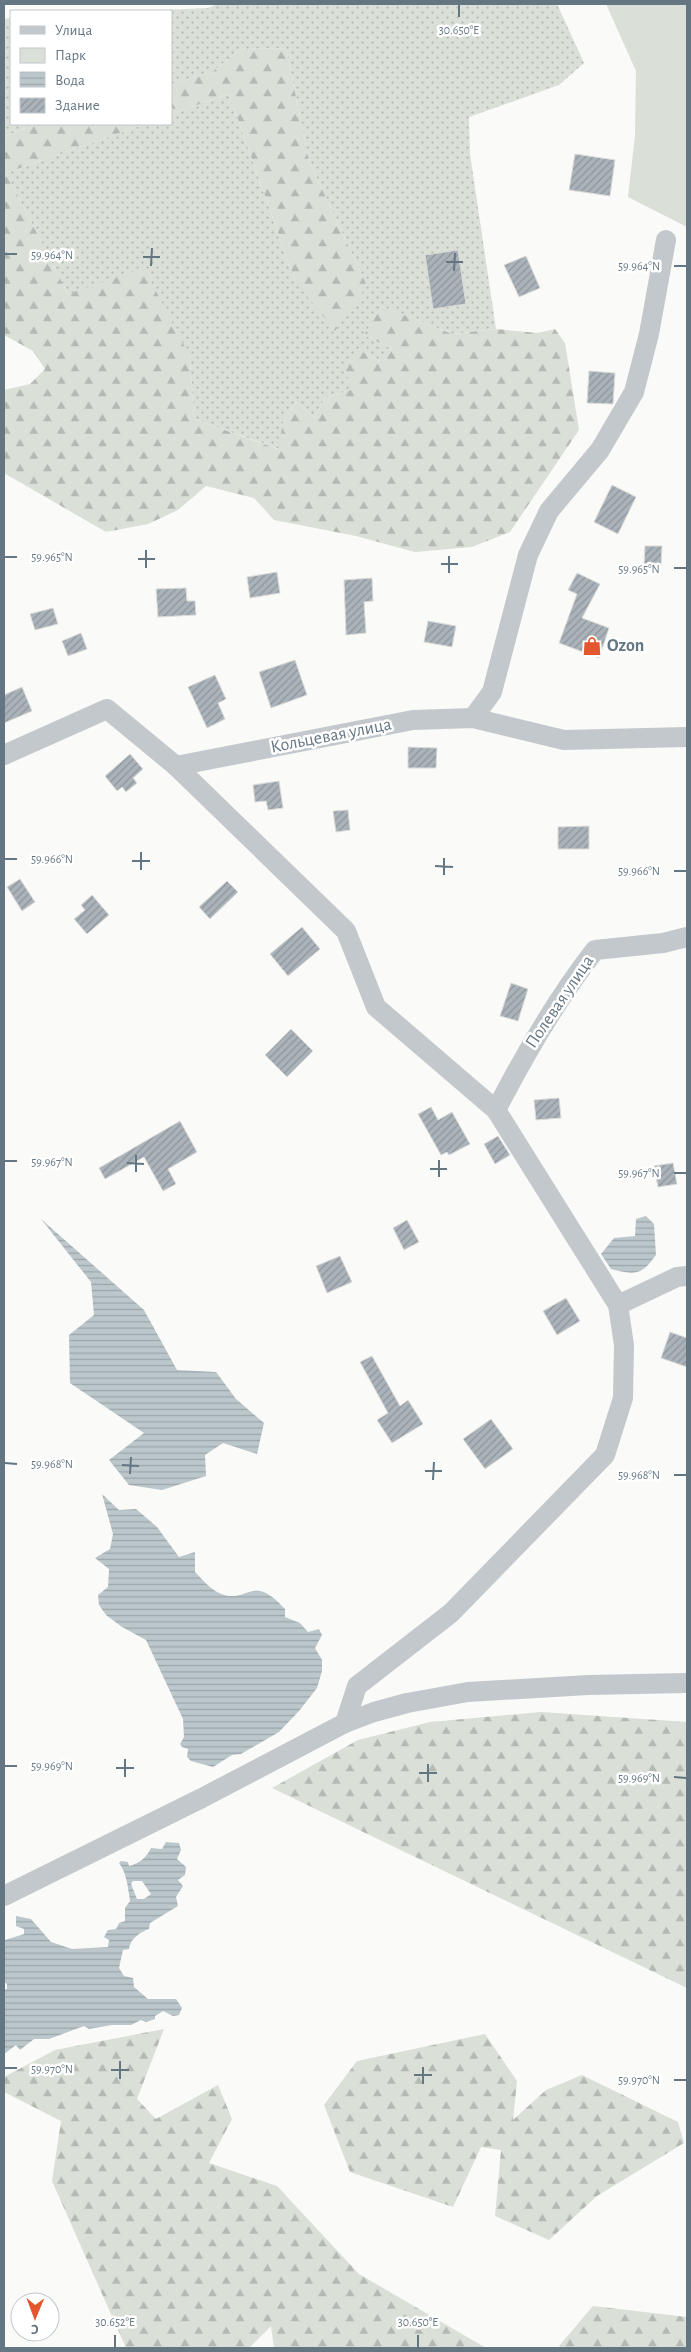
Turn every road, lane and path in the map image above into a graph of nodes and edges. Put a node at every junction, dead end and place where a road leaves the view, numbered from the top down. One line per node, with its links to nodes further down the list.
1 (666, 240): 2 (street)
2 (473, 718): 3 (street, Кольцевая улица); 5 (street, Кольцевая улица)
3 (687, 737)
4 (4, 755): 5 (street)
5 (176, 766): 7 (street)
6 (687, 937): 7 (street, Полевая улица)
7 (496, 1110): 9 (street)
8 (687, 1276): 9 (street)
9 (618, 1305): 11 (street)
10 (687, 1683): 11 (street)
11 (345, 1723): 12 (street)
12 (4, 1896)

